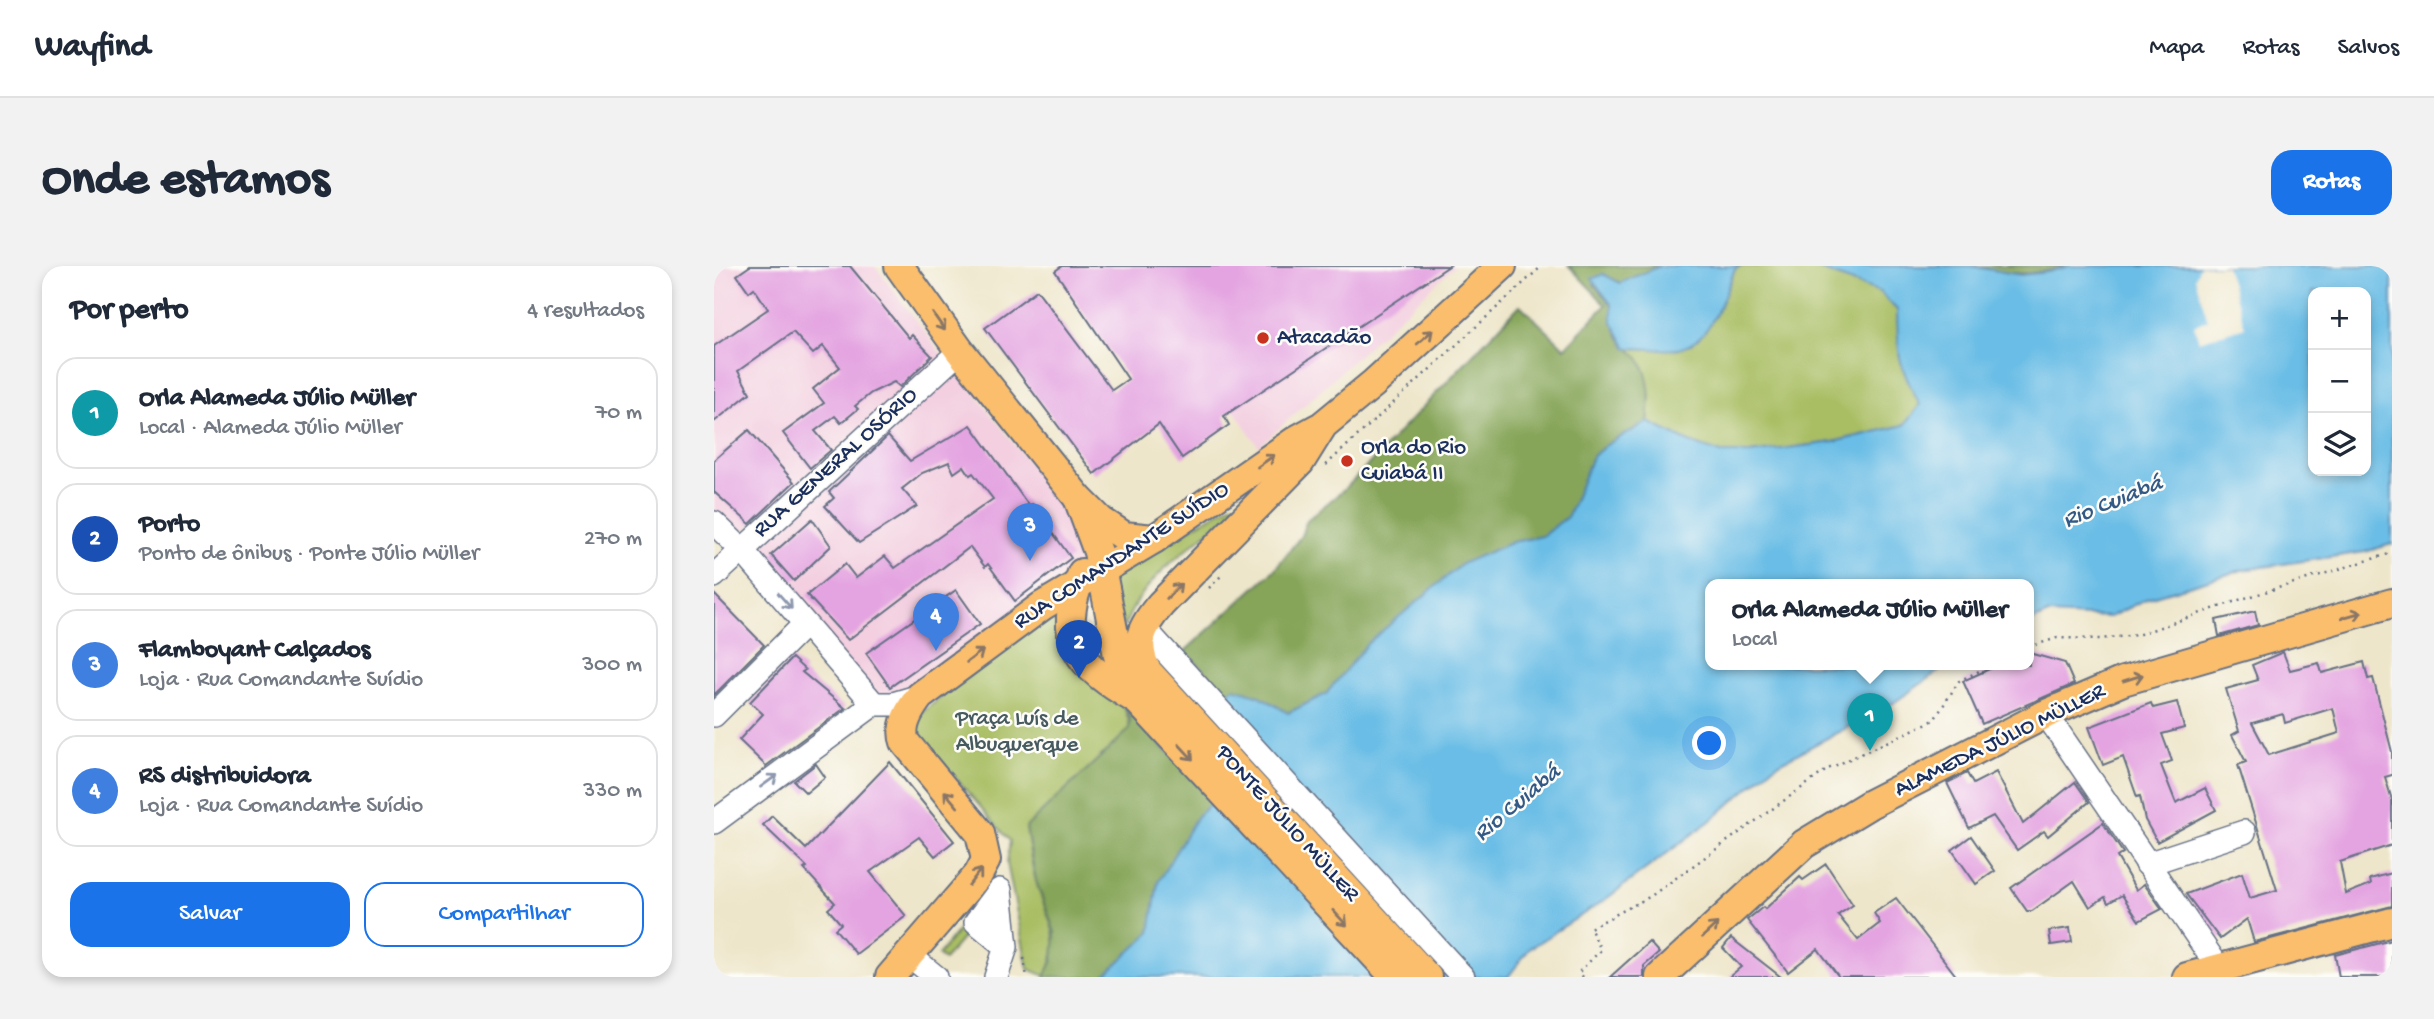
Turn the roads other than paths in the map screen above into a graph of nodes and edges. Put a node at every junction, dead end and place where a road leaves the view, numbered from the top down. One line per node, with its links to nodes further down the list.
1 (900, 266): 4 (main road, one-way to 4)
2 (1502, 266): 3 (main road, RUA COMANDANTE SUÍDIO)
3 (1482, 277): 5 (main road, RUA COMANDANTE SUÍDIO, one-way to 3)
4 (960, 351): 6 (main road); 9 (street, RUA GENERAL OSÓRIO)
5 (1323, 425): 8 (main road, RUA COMANDANTE SUÍDIO, one-way to 5); 15 (main road, RUA COMANDANTE SUÍDIO, one-way to 5)
6 (1078, 498): 8 (main road); 11 (main road)
7 (714, 523): 9 (street)
8 (1154, 539): 11 (main road, RUA COMANDANTE SUÍDIO)
9 (741, 549): 10 (street, RUA GENERAL OSÓRIO); 13 (street, one-way to 13)
10 (714, 576)
11 (1078, 586): 14 (main road); 14 (main road); 16 (main road, RUA COMANDANTE SUÍDIO, one-way to 11); 17 (main road)
12 (2392, 603): 19 (main road, ALAMEDA JÚLIO MÜLLER, one-way to 12)
13 (805, 624): 18 (street); 20 (street)
14 (1113, 632): 17 (main road)
15 (1150, 652): 32 (main road, PONTE JÚLIO MÜLLER); 33 (street); 34 (street)
16 (920, 696): 18 (street, RUA COMANDANTE SUÍDIO); 26 (main road, one-way to 16)
17 (1139, 702): 31 (main road, PONTE JÚLIO MÜLLER, one-way to 31)
18 (874, 704): 21 (street, RUA COMANDANTE SUÍDIO, one-way to 18)
19 (2046, 714): 23 (street); 35 (main road, ALAMEDA JÚLIO MÜLLER, one-way to 19)
20 (714, 715)
21 (714, 822)
22 (2244, 832): 23 (street)
23 (2147, 864): 27 (street)
24 (2392, 922): 27 (main road)
25 (1006, 947): 30 (street)
26 (909, 955): 28 (main road); 29 (street)
27 (2218, 967): 36 (main road)
28 (890, 977)
29 (936, 977)
30 (996, 977)
31 (1395, 977)
32 (1427, 977)
33 (1444, 977)
34 (1463, 977)
35 (1660, 977)
36 (2189, 977)

